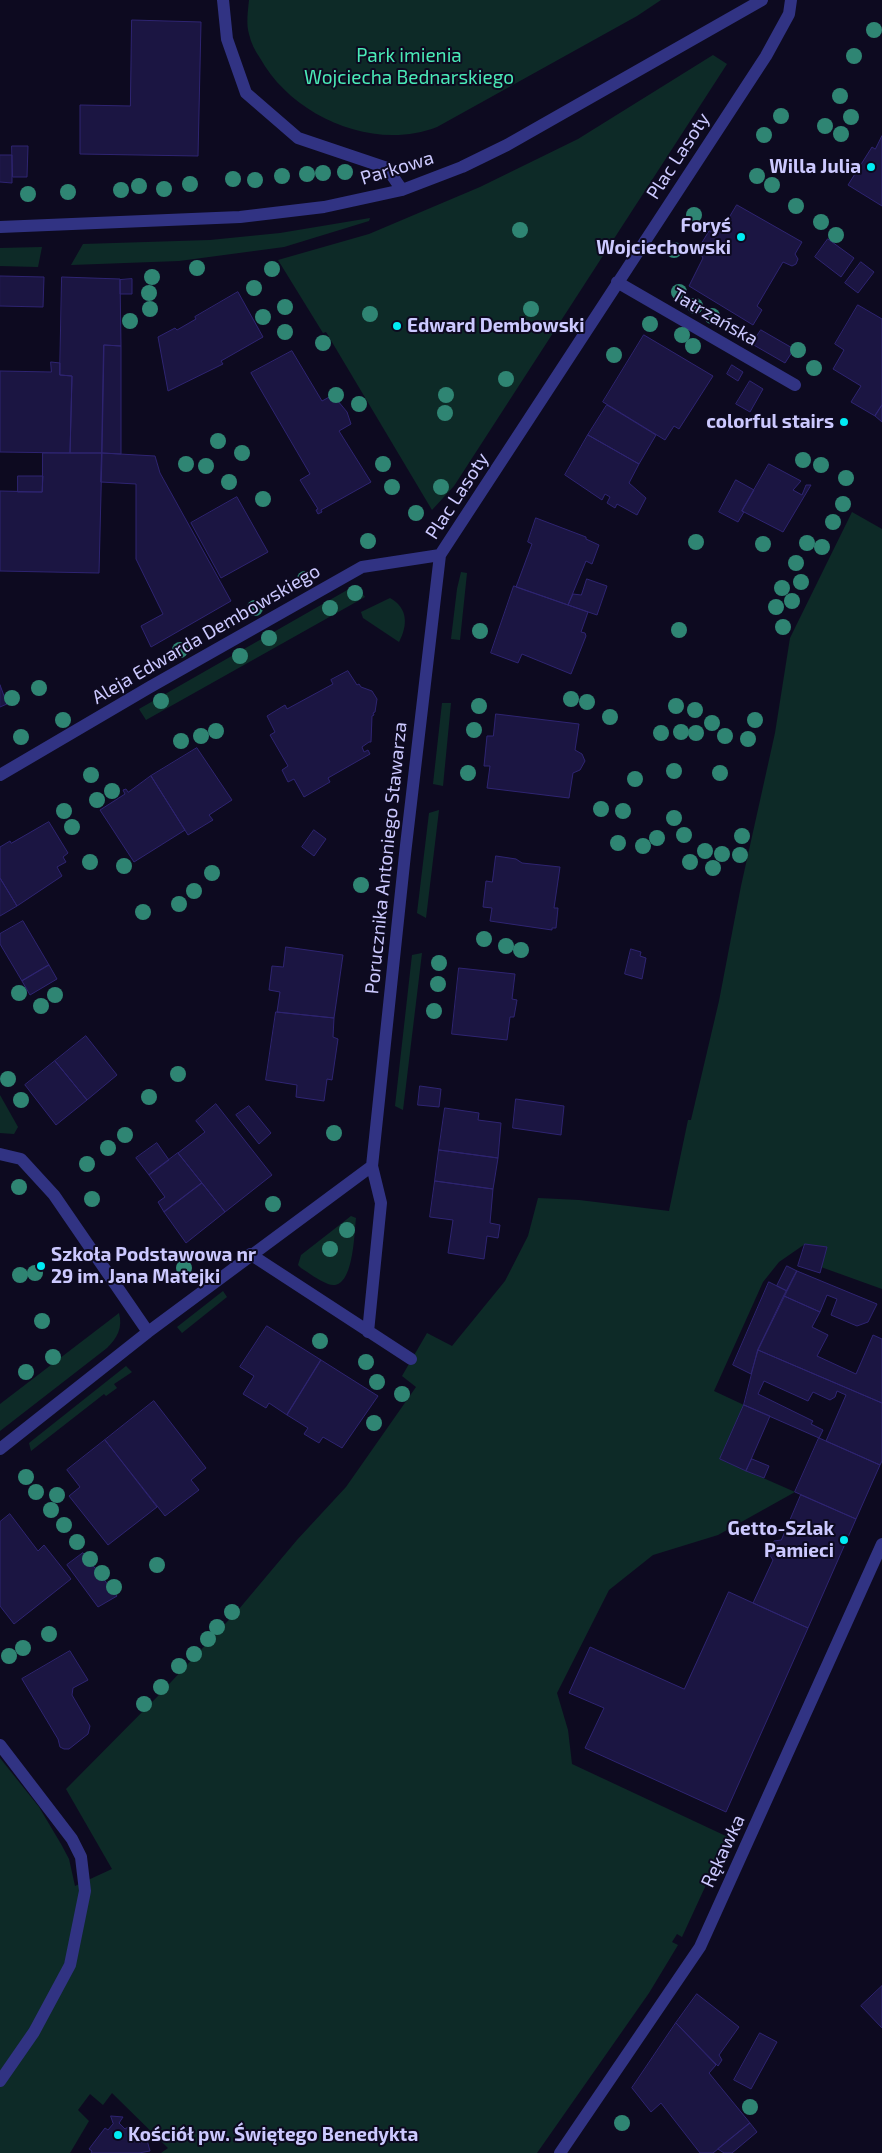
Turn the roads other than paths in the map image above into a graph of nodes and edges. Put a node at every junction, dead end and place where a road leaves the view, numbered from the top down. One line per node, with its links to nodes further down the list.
1 (223, 0): 4 (street)
2 (762, 0): 4 (street, Parkowa)
3 (791, 0): 6 (street, Plac Lasoty)
4 (402, 190): 5 (street, Parkowa)
5 (0, 227)
6 (617, 282): 7 (street, Tatrzańska); 8 (street, Plac Lasoty)
7 (795, 385)
8 (440, 555): 9 (street, Aleja Edwarda Dembowskiego); 11 (street, Porucznika Antoniego Stawarza)
9 (0, 775)
10 (0, 1154): 13 (street)
11 (372, 1166): 12 (street); 14 (street, Porucznika Antoniego Stawarza)
12 (250, 1254): 13 (street); 14 (street)
13 (148, 1332): 16 (street)
14 (368, 1332): 15 (street)
15 (410, 1358)
16 (0, 1448)
17 (882, 1544): 18 (street, Rękawka)
18 (878, 1565): 21 (street, Rękawka)
19 (0, 1745): 20 (street)
20 (0, 2081)
21 (560, 2153)

